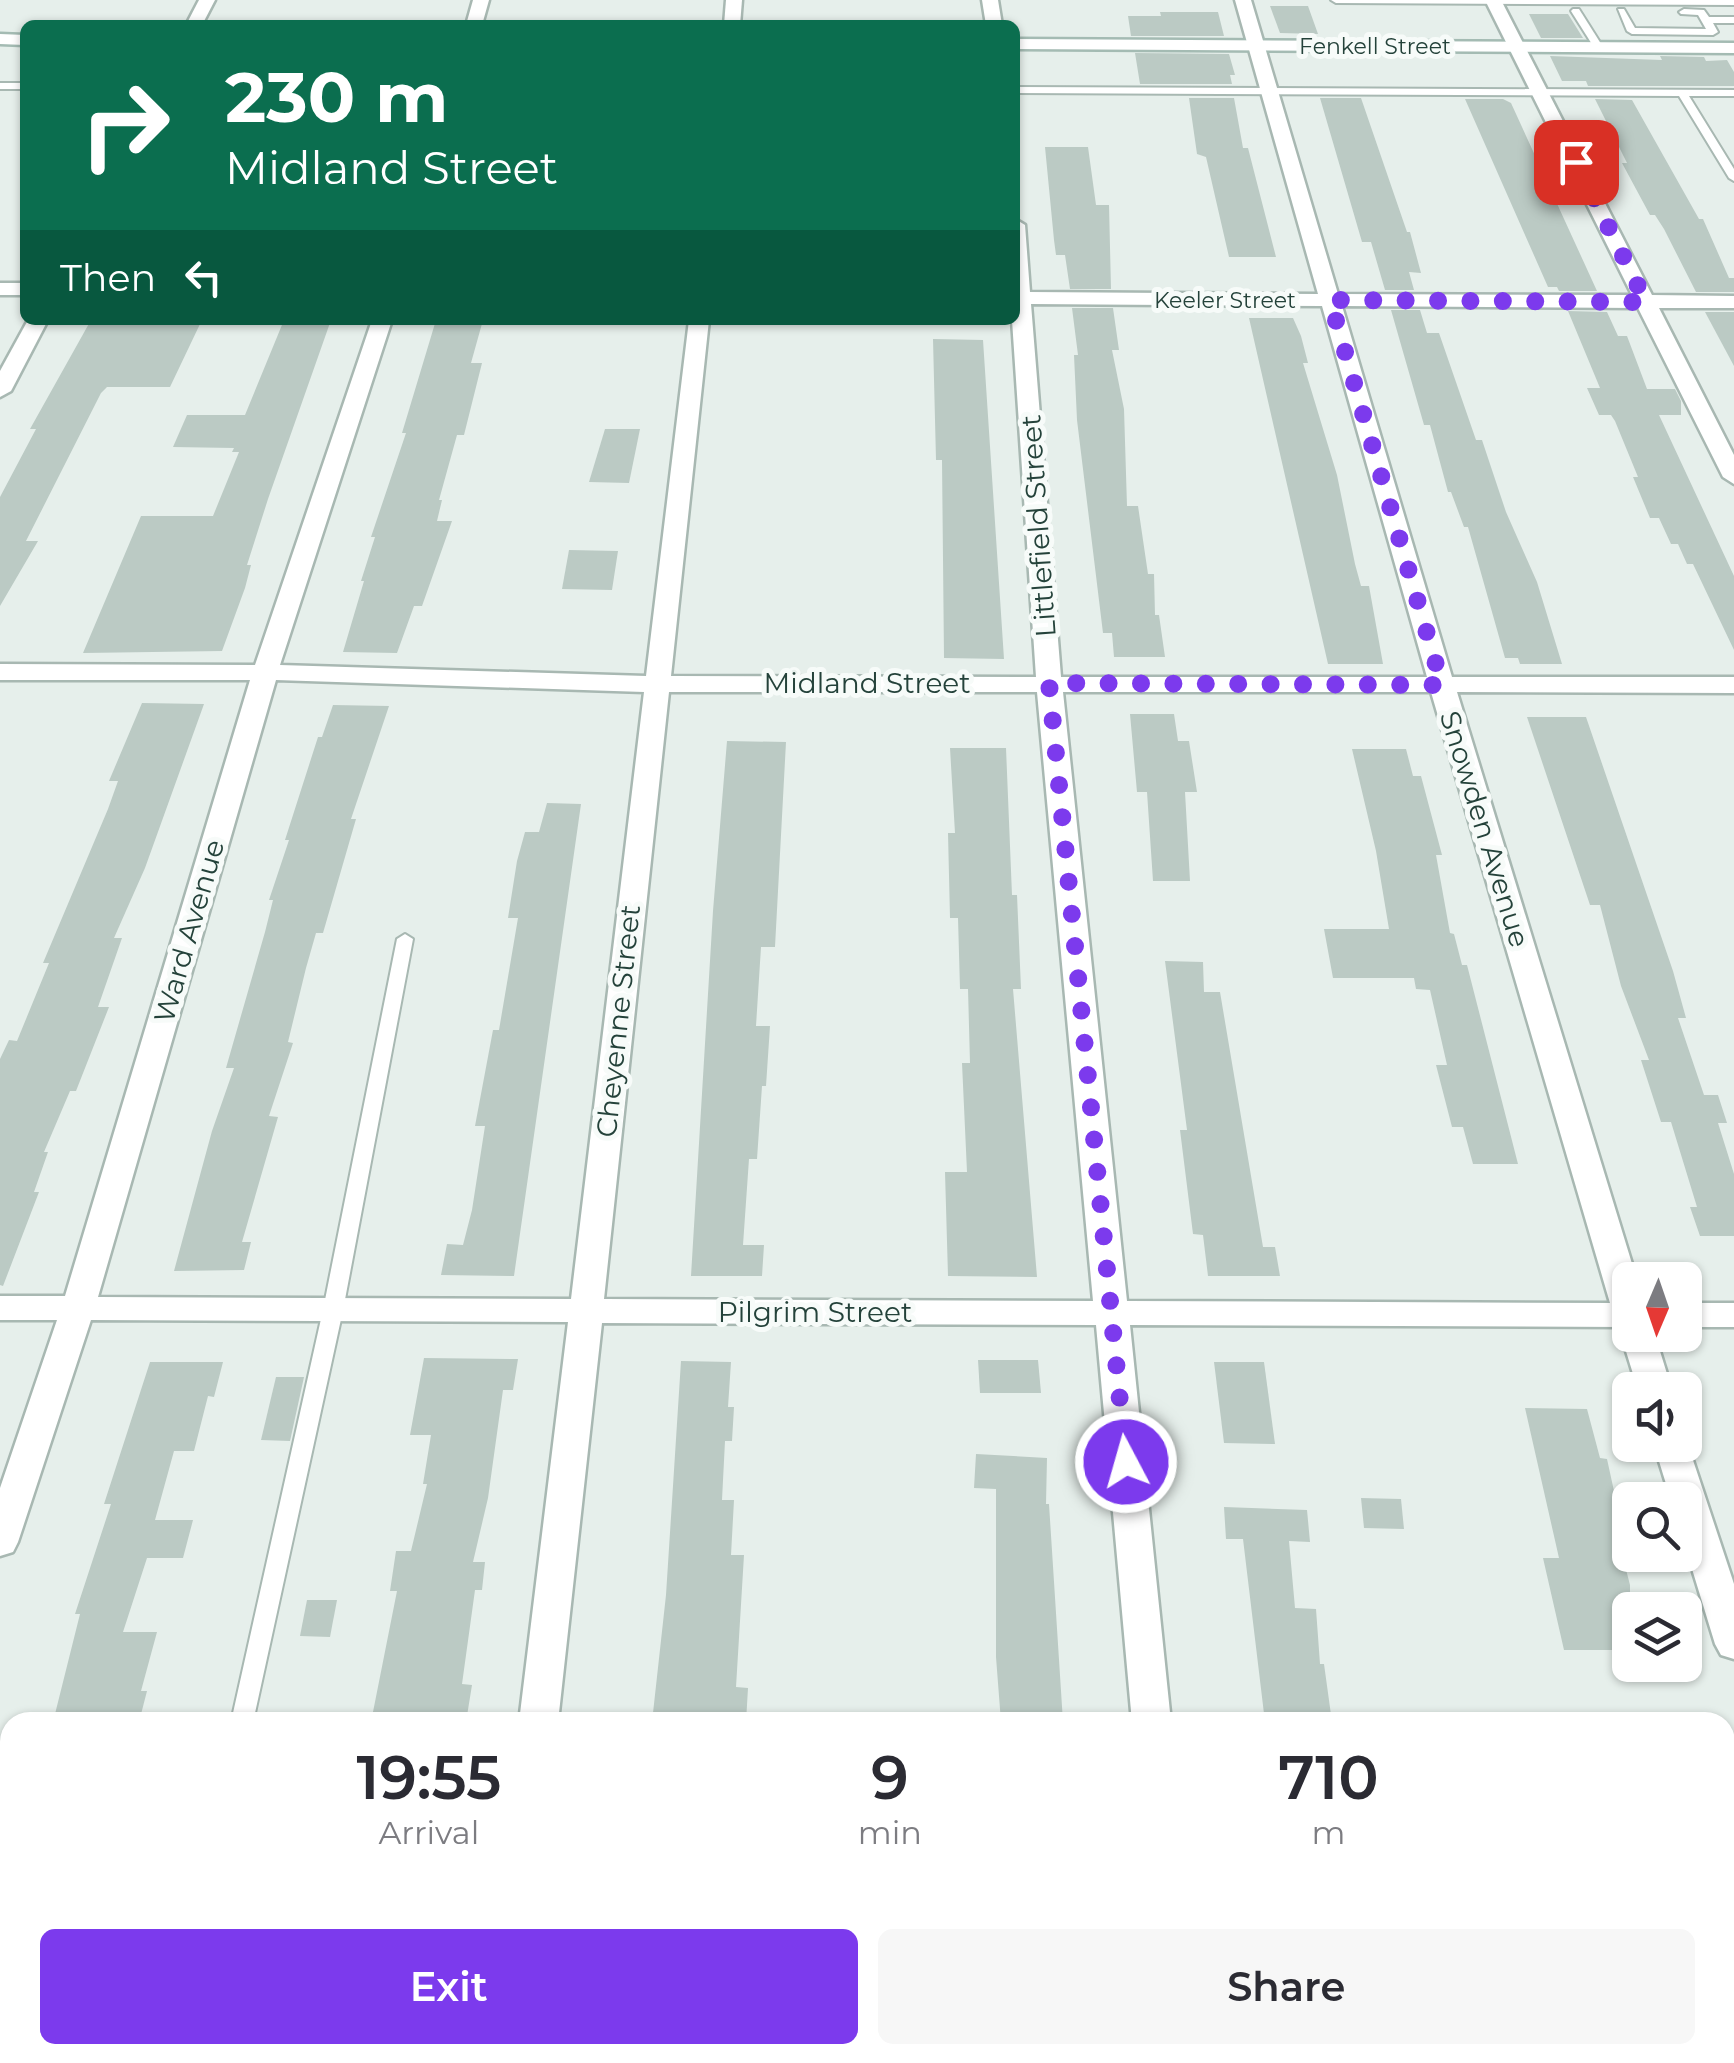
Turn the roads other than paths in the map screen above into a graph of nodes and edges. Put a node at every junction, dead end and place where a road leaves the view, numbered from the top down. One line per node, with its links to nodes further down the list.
1 (1244, 0): 12 (street, Snowden Avenue)
2 (1336, 0): 3 (lane)
3 (1366, 0): 4 (lane)
4 (1494, 1): 7 (lane); 13 (street)
5 (1734, 2): 6 (lane)
6 (1617, 4): 7 (lane); 8 (lane); 10 (lane)
7 (1574, 6): 14 (lane)
8 (1706, 20): 9 (lane); 10 (lane)
9 (1734, 20)
10 (1636, 40): 14 (street, Fenkell Street); 15 (street, Fenkell Street)
11 (1020, 44): 12 (street, Fenkell Street)
12 (1254, 45): 13 (street, Fenkell Street); 17 (street, Snowden Avenue)
13 (1518, 47): 14 (street, Fenkell Street); 18 (street)
14 (1598, 47)
15 (1734, 48)
16 (1020, 90): 17 (lane)
17 (1270, 91): 18 (lane); 23 (street, Snowden Avenue)
18 (1541, 93): 19 (lane); 24 (street)
19 (1682, 93): 20 (lane); 21 (lane)
20 (1734, 93)
21 (1734, 178)
22 (1020, 298): 23 (street, Keeler Street)
23 (1330, 300): 24 (street, Keeler Street); 36 (street, Snowden Avenue)
24 (1646, 302): 25 (street, Keeler Street); 31 (street)
25 (1734, 302)
26 (1020, 311): 35 (street, Littlefield Street)
27 (35, 325): 30 (street)
28 (380, 325): 33 (street, Ward Avenue)
29 (698, 325): 34 (street, Cheyenne Street)
30 (0, 391)
31 (1734, 477)
32 (0, 672): 33 (street, Midland Street)
33 (265, 674): 34 (street, Midland Street); 41 (street, Ward Avenue)
34 (656, 682): 35 (street, Midland Street); 43 (street, Cheyenne Street)
35 (1049, 683): 36 (street, Midland Street); 44 (street, Littlefield Street)
36 (1442, 685): 37 (street, Midland Street); 39 (street, Snowden Avenue)
37 (1734, 685)
38 (405, 939): 42 (lane)
39 (1614, 1262)
40 (0, 1308): 41 (street, Pilgrim Street)
41 (78, 1308): 42 (street, Pilgrim Street); 49 (street, Ward Avenue)
42 (333, 1310): 43 (street, Pilgrim Street); 51 (lane)
43 (585, 1312): 44 (street, Pilgrim Street); 52 (street, Cheyenne Street)
44 (1112, 1312): 45 (street, Pilgrim Street); 53 (street, Littlefield Street)
45 (1612, 1314)
46 (1702, 1315): 47 (street)
47 (1734, 1315)
48 (1677, 1462): 50 (street)
49 (0, 1542)
50 (1734, 1644)
51 (244, 1712)
52 (539, 1712)
53 (1151, 1712)

